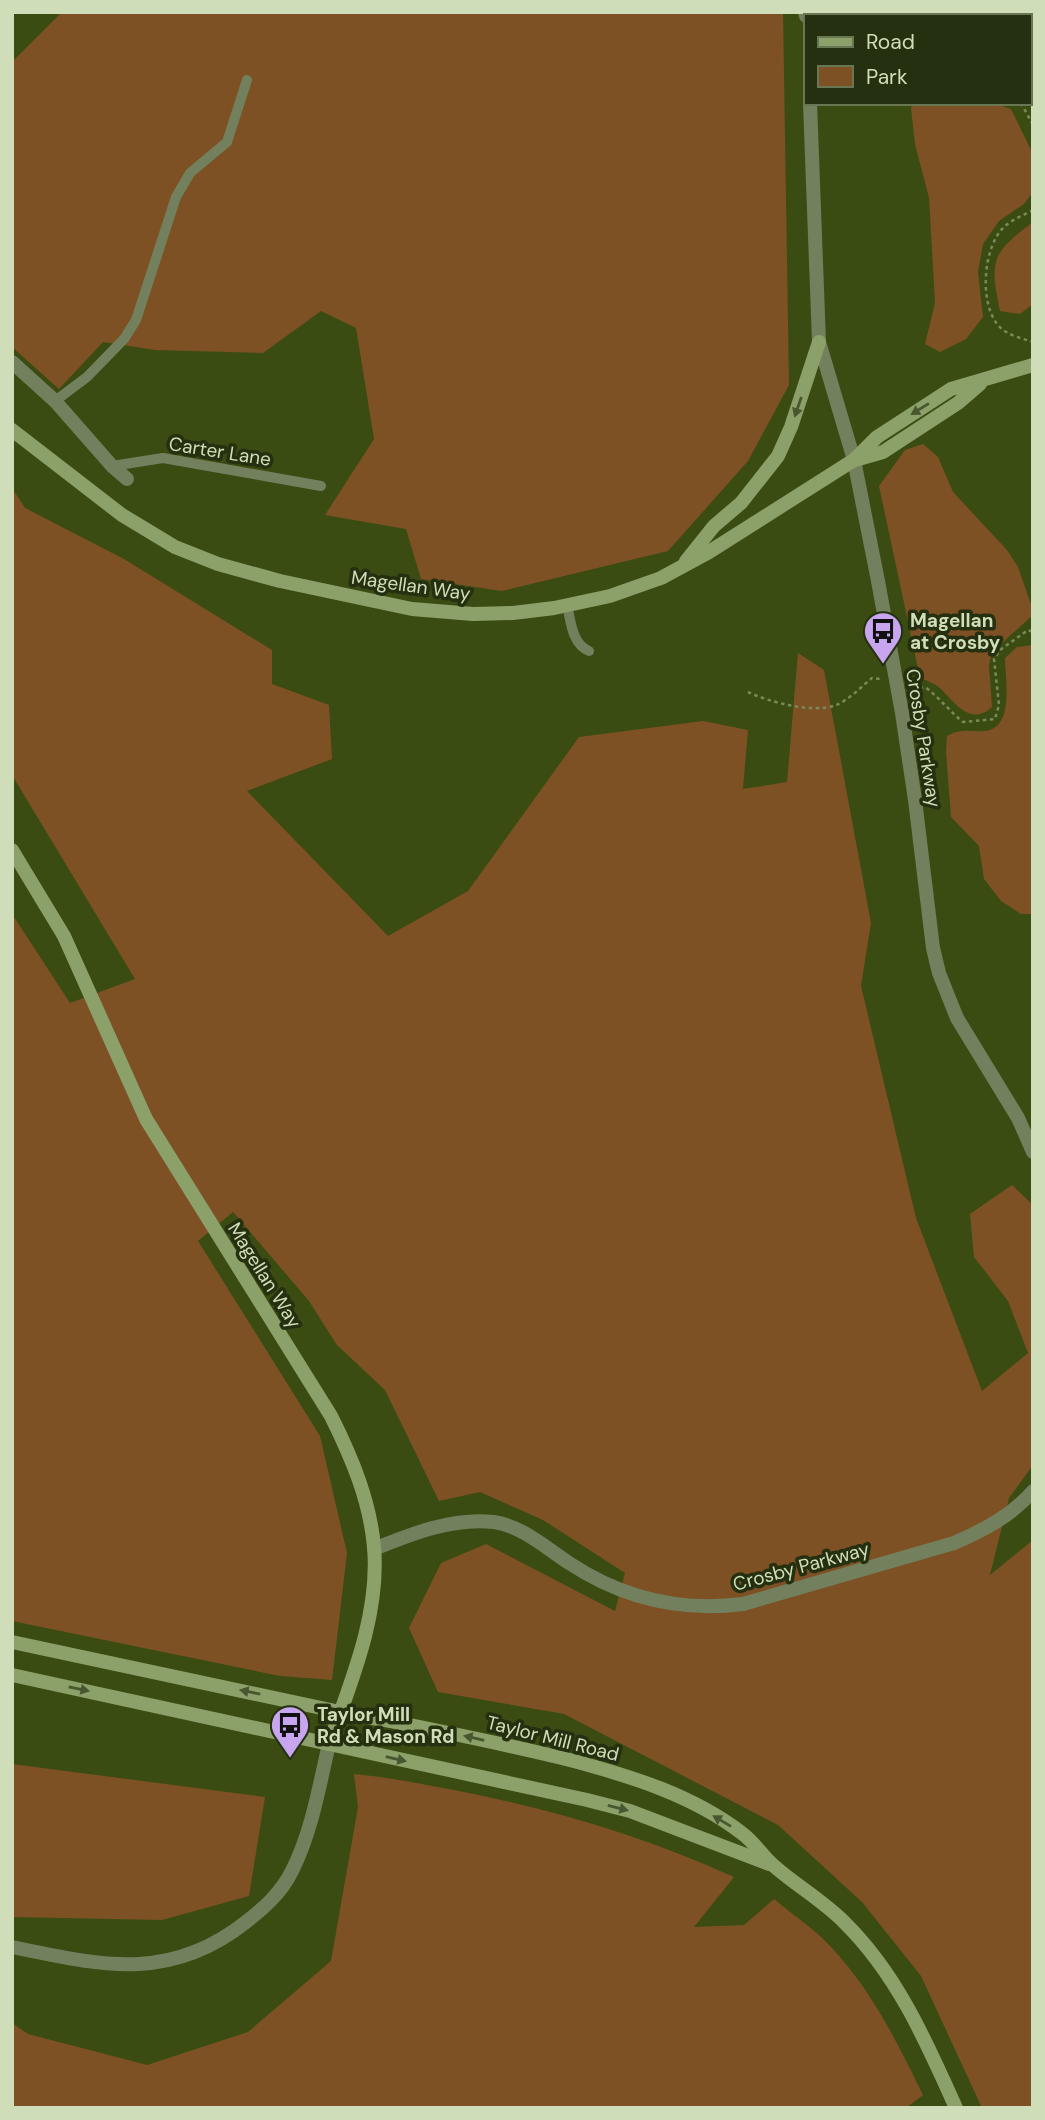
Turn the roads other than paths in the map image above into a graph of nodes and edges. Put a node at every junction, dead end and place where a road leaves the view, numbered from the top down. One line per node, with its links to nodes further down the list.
1 (247, 80): 6 (lane)
2 (810, 105): 3 (street, Crosby Parkway)
3 (819, 342): 8 (street, Crosby Parkway); 12 (street, one-way to 12)
4 (12, 362): 6 (street)
5 (1033, 365): 8 (street, Magellan Way)
6 (55, 401): 9 (street)
7 (12, 430): 13 (street, Magellan Way)
8 (854, 460): 12 (street, Magellan Way); 17 (street, Crosby Parkway)
9 (112, 466): 10 (street); 11 (lane, Carter Lane)
10 (128, 479)
11 (321, 486)
12 (681, 568): 13 (street, Magellan Way)
13 (567, 605): 14 (lane)
14 (589, 651)
15 (12, 850): 16 (street, Magellan Way)
16 (17, 869): 19 (street, Magellan Way)
17 (1033, 1152)
18 (1033, 1490): 19 (street, Crosby Parkway)
19 (374, 1549): 22 (street, Magellan Way)
20 (12, 1642): 22 (street, Taylor Mill Road, one-way to 20)
21 (12, 1675): 23 (street, Taylor Mill Road, one-way to 23)
22 (341, 1713): 23 (street, Magellan Way); 24 (street, Taylor Mill Road, one-way to 22)
23 (329, 1744): 24 (street, Taylor Mill Road, one-way to 24); 25 (street)
24 (773, 1866): 26 (street, Taylor Mill Road)
25 (12, 1947)
26 (956, 2108)

